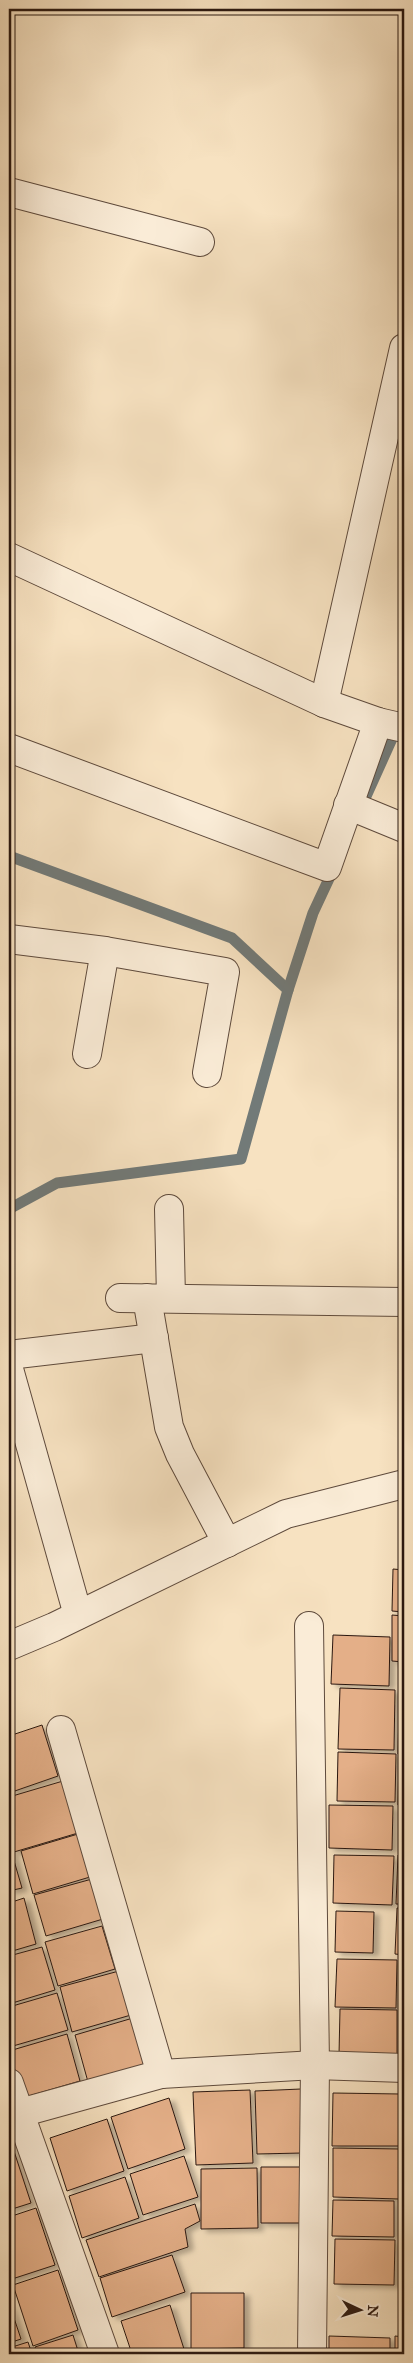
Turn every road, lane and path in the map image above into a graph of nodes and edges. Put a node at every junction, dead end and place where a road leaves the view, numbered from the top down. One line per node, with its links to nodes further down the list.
1 (9, 192): 2 (street)
2 (200, 242)
3 (404, 348): 5 (street)
4 (9, 557): 5 (street)
5 (324, 703): 6 (street)
6 (388, 725): 8 (street)
7 (9, 748): 8 (street)
8 (348, 805): 9 (street)
9 (404, 828)
10 (9, 939): 11 (street)
11 (105, 951): 12 (street); 13 (street)
12 (87, 1054)
13 (206, 1073)
14 (169, 1209): 16 (street)
15 (120, 1298): 16 (street)
16 (159, 1298): 17 (street); 18 (street)
17 (404, 1302)
18 (154, 1338): 19 (street); 22 (street)
19 (9, 1356)
20 (9, 1369): 23 (street)
21 (404, 1484): 22 (street)
22 (226, 1543): 23 (street)
23 (78, 1615): 25 (street)
24 (309, 1626): 27 (street)
25 (9, 1646)
26 (62, 1730): 29 (street)
27 (315, 2065): 28 (street); 29 (street); 33 (street)
28 (404, 2068)
29 (161, 2074): 31 (street)
30 (9, 2083): 31 (street)
31 (14, 2115): 32 (street)
32 (105, 2354)
33 (312, 2354)

